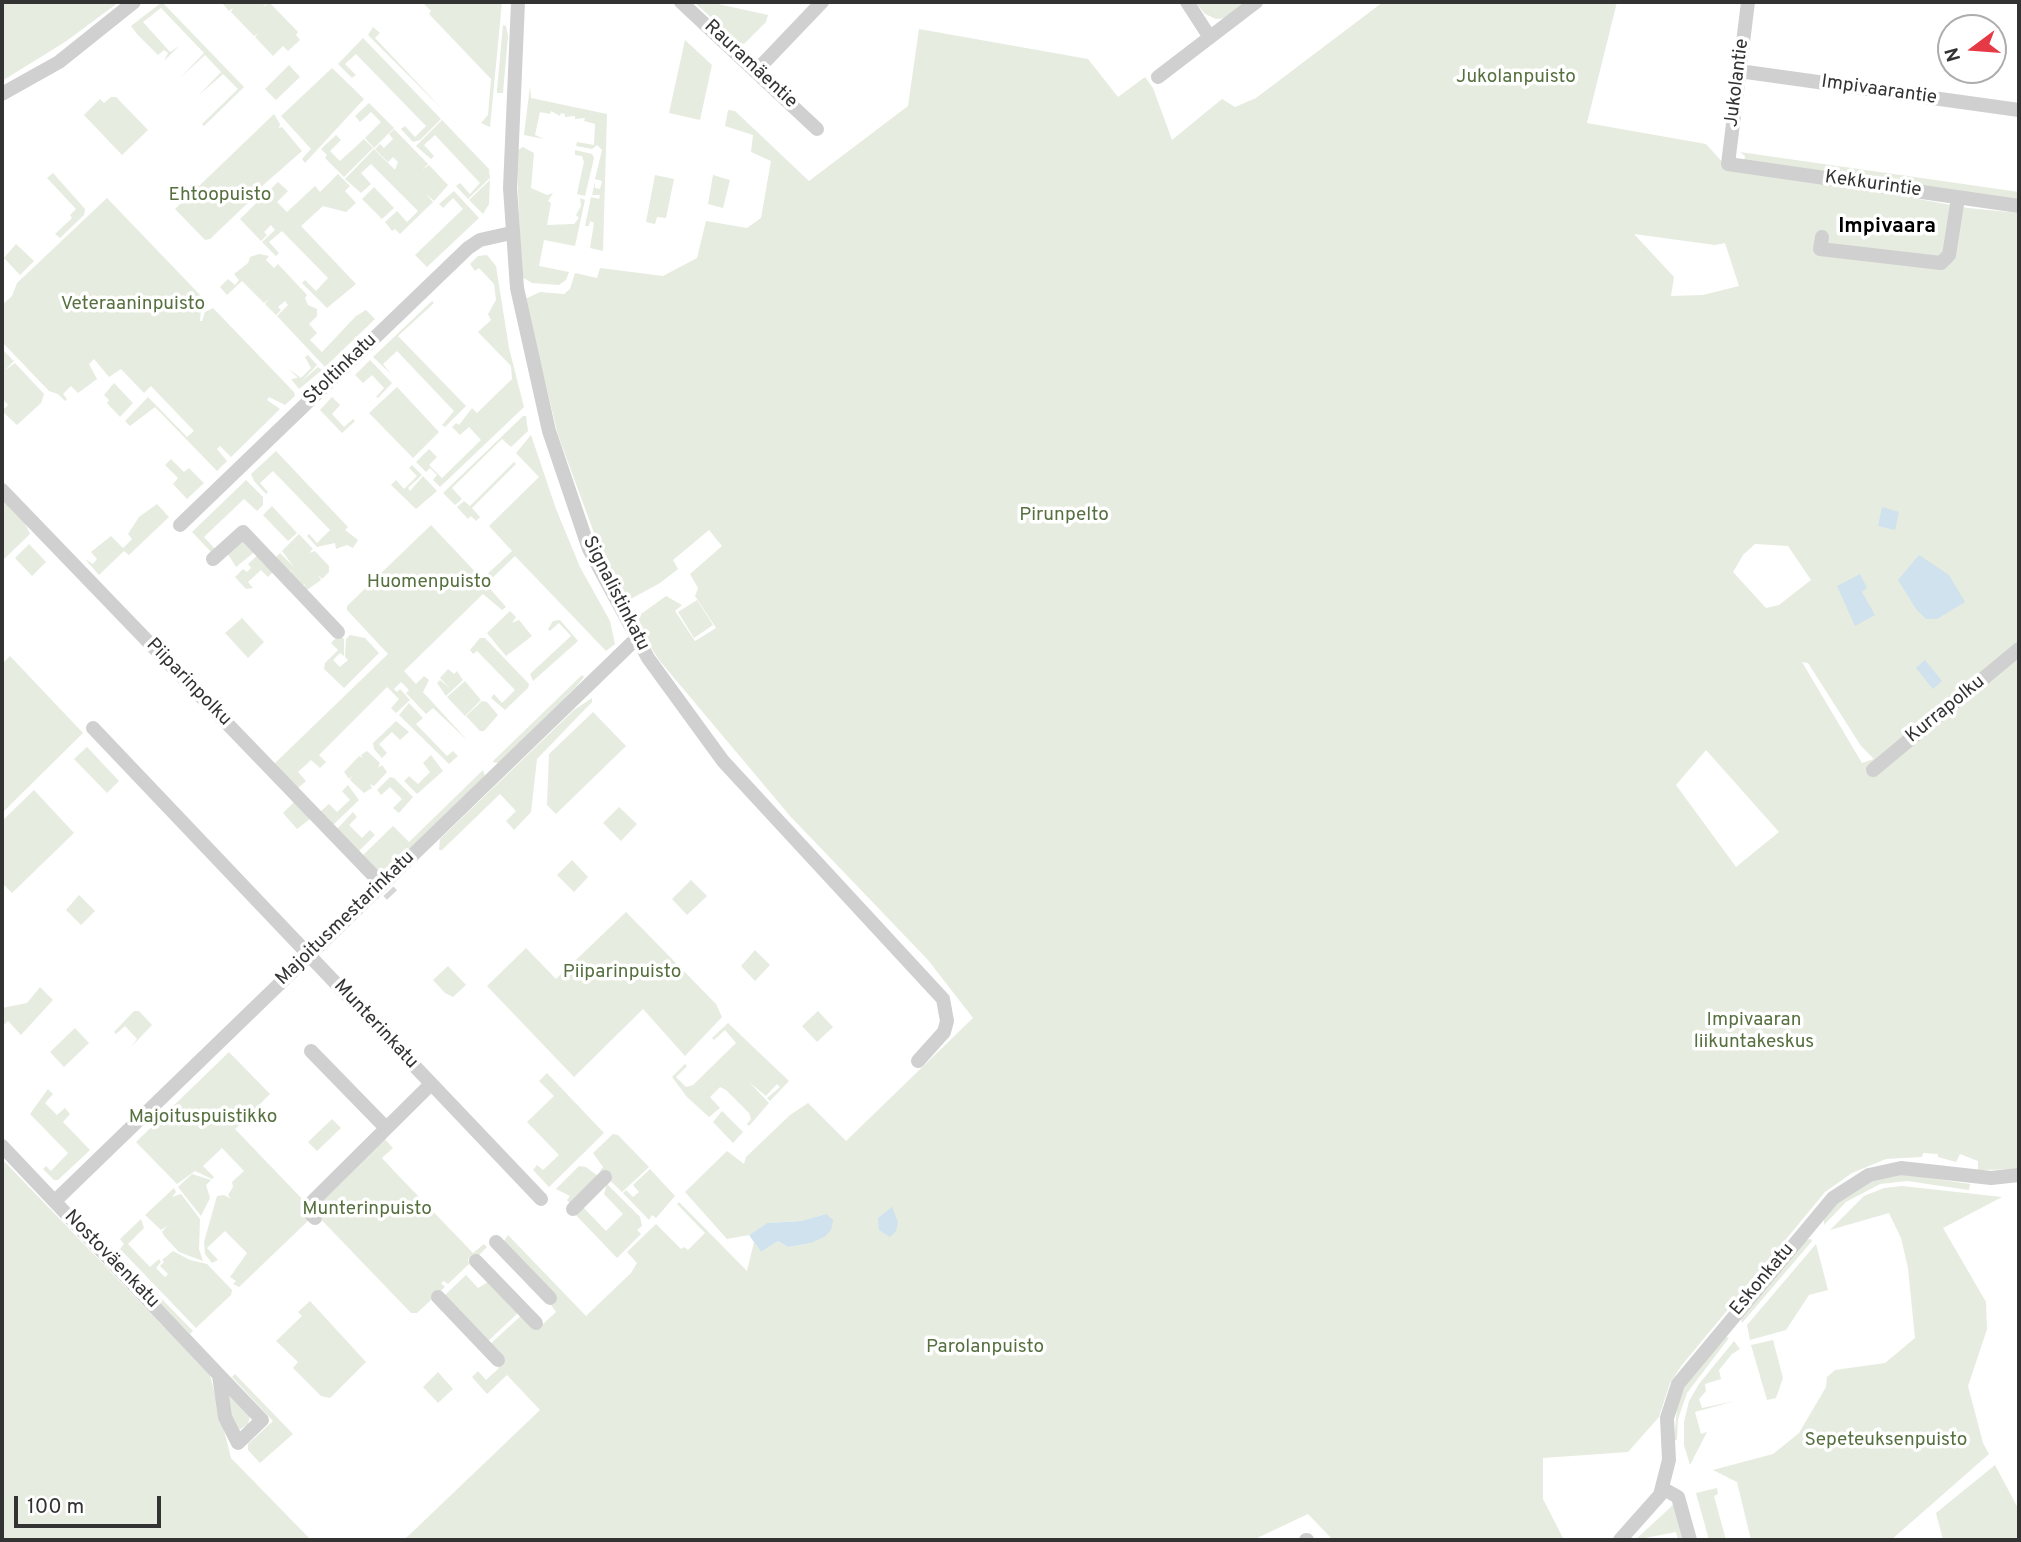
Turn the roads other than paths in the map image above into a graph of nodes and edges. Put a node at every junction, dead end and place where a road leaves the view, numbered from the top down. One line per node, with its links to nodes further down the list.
1 (134, 2): 12 (street)
2 (681, 2): 9 (street, Rauramäentie)
3 (822, 2): 9 (street)
4 (1187, 2): 8 (street)
5 (1256, 2): 8 (street)
6 (1748, 2): 10 (street, Jukolantie)
7 (519, 6): 18 (street, Signalistinkatu)
8 (1209, 36): 11 (street)
9 (757, 71): 14 (street, Rauramäentie)
10 (1739, 71): 13 (street, Impivaarantie); 15 (street, Jukolantie)
11 (1158, 77)
12 (2, 94)
13 (2019, 110)
14 (817, 129)
15 (1728, 164): 16 (street, Kekkurintie)
16 (1958, 198): 17 (street, Kekkurintie); 19 (street)
17 (2019, 206)
18 (511, 233): 21 (street, Stoltinkatu); 24 (street, Signalistinkatu)
19 (1822, 237)
20 (2, 490): 28 (street, Piiparinpolku)
21 (180, 525)
22 (213, 559): 23 (street)
23 (338, 632)
24 (637, 638): 29 (street, Majoitusmestarinkatu); 31 (street, Signalistinkatu)
25 (2019, 649): 27 (street, Kurrapolku)
26 (93, 728): 29 (street, Munterinkatu)
27 (1872, 770)
28 (374, 876)
29 (310, 954): 32 (street, Munterinkatu); 38 (street, Majoitusmestarinkatu)
30 (311, 1051): 33 (street)
31 (918, 1060)
32 (431, 1084): 33 (street); 37 (street, Munterinkatu)
33 (386, 1128): 40 (street)
34 (2, 1146): 38 (street, Nostoväenkatu)
35 (2019, 1175): 48 (street, Eskonkatu)
36 (605, 1177): 39 (street)
37 (541, 1199)
38 (55, 1201): 47 (street, Nostoväenkatu)
39 (573, 1209)
40 (316, 1218)
41 (496, 1242): 44 (street)
42 (476, 1261): 45 (street)
43 (438, 1297): 46 (street)
44 (550, 1298)
45 (536, 1323)
46 (498, 1360)
47 (219, 1375)
48 (1662, 1488): 49 (street); 50 (street)
49 (1620, 1540)
50 (1690, 1540)

